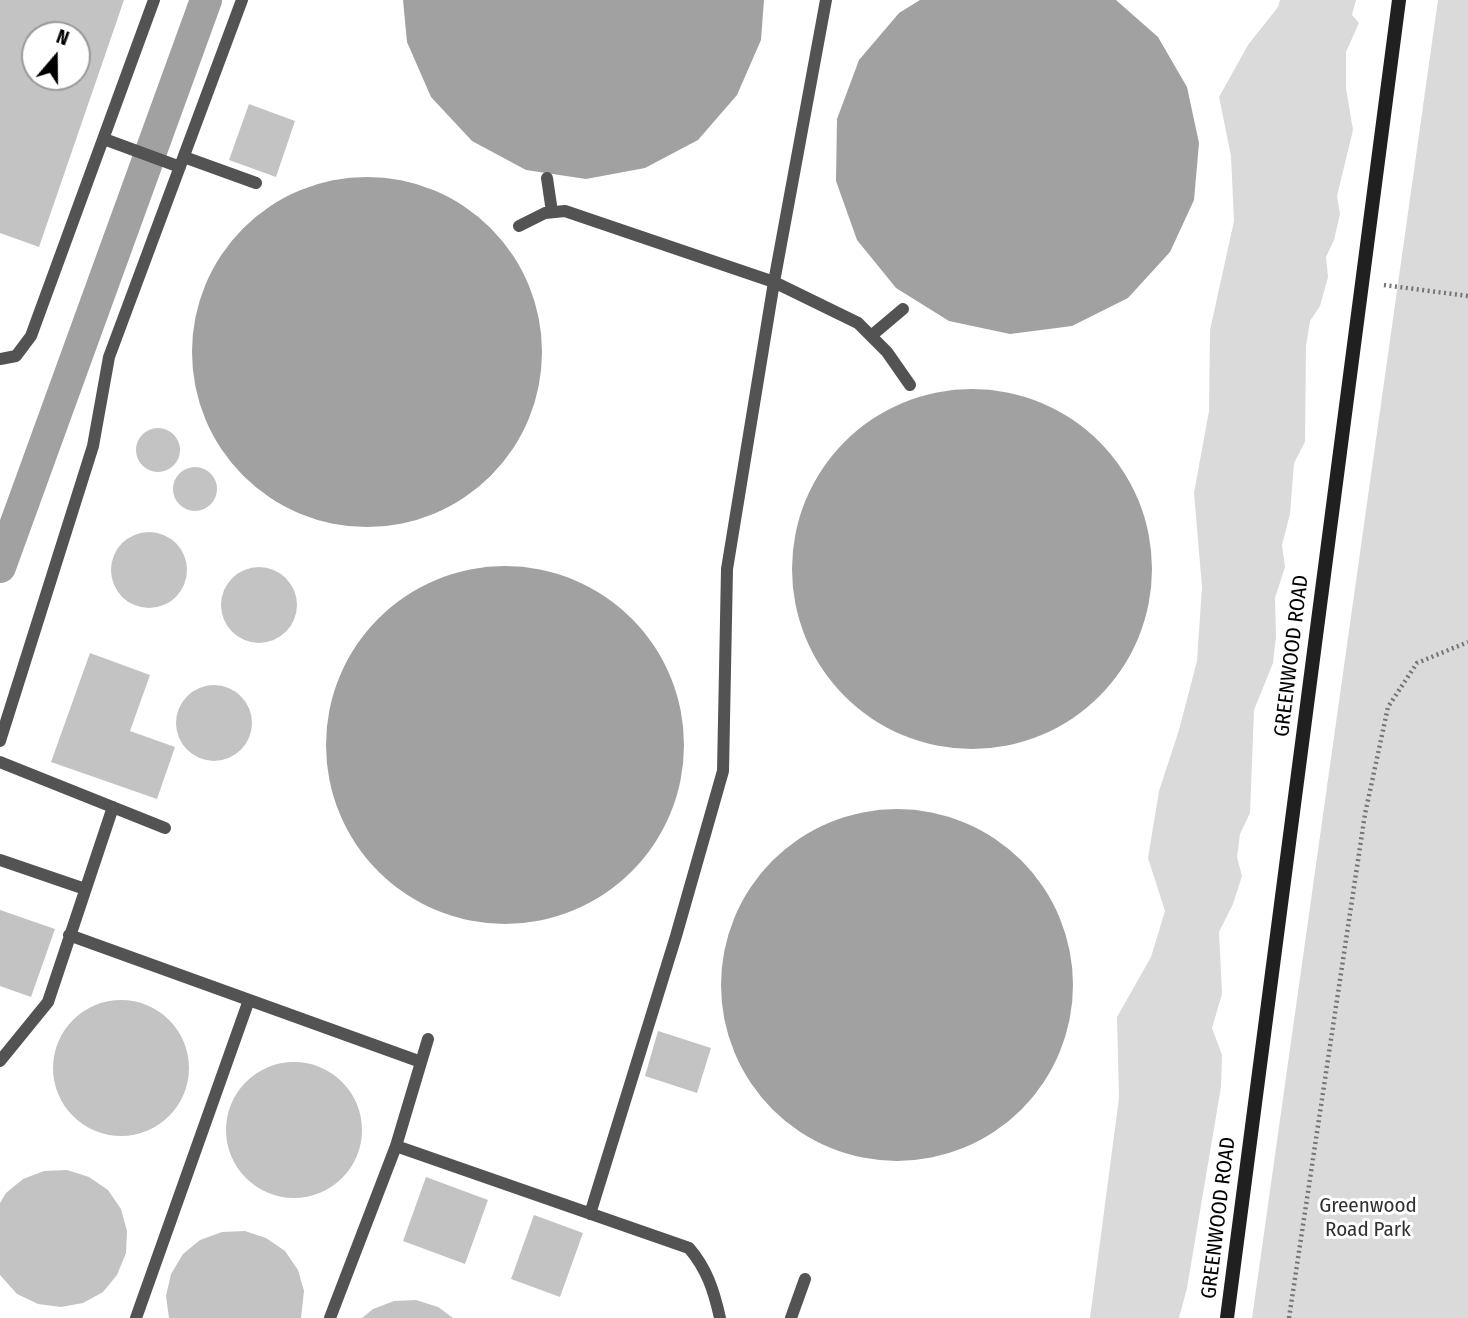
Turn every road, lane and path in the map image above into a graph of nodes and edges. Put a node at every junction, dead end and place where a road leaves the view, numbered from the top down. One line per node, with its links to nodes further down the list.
1 (155, 0): 5 (lane)
2 (242, 0): 6 (lane)
3 (826, 0): 11 (lane)
4 (1399, 0): 12 (street, GREENWOOD ROAD)
5 (104, 139): 6 (lane); 16 (lane)
6 (182, 162): 8 (lane); 19 (lane)
7 (547, 178): 9 (lane)
8 (256, 183)
9 (552, 212): 10 (lane); 11 (lane)
10 (519, 226)
11 (774, 282): 15 (lane); 31 (lane)
12 (1362, 282): 13 (path); 37 (street, GREENWOOD ROAD)
13 (1468, 296)
14 (903, 309): 15 (lane)
15 (871, 336): 17 (lane)
16 (0, 359)
17 (910, 385)
18 (1468, 642): 38 (path)
19 (0, 740)
20 (0, 762): 21 (lane)
21 (113, 807): 22 (lane); 24 (lane)
22 (165, 828)
23 (0, 860): 24 (lane)
24 (85, 889): 25 (lane)
25 (69, 935): 26 (lane); 28 (lane)
26 (249, 1000): 29 (lane); 33 (lane)
27 (428, 1039): 29 (lane)
28 (0, 1061)
29 (421, 1062): 30 (lane)
30 (397, 1146): 31 (lane); 34 (lane)
31 (590, 1214): 35 (lane)
32 (805, 1279): 36 (lane)
33 (136, 1318)
34 (330, 1318)
35 (720, 1318)
36 (791, 1318)
37 (1227, 1318)
38 (1289, 1318)

